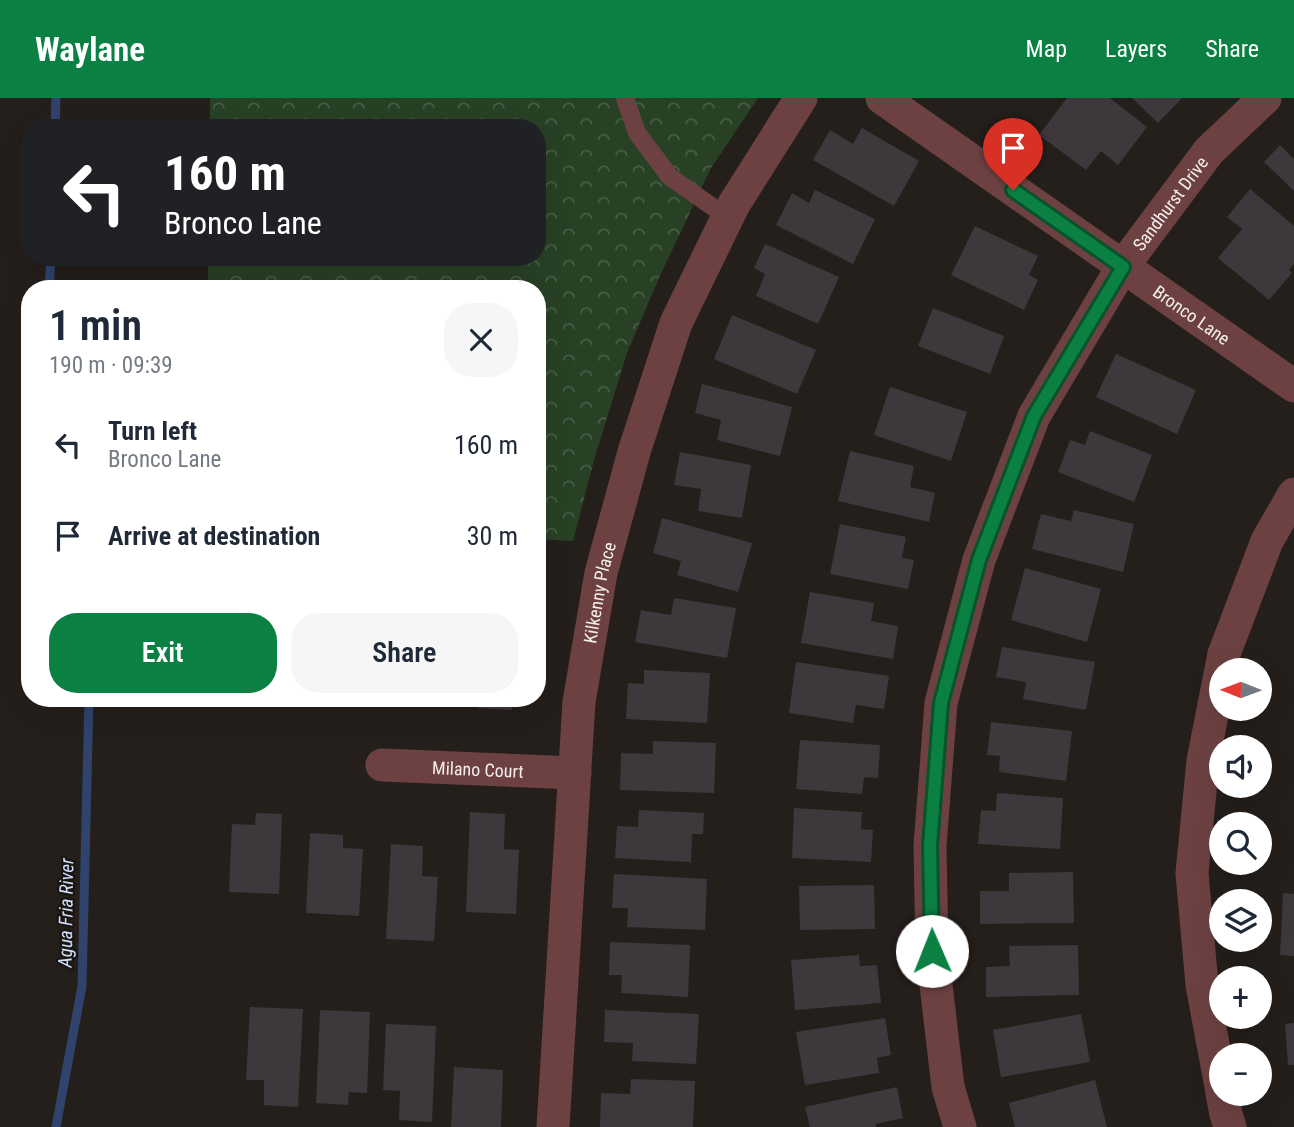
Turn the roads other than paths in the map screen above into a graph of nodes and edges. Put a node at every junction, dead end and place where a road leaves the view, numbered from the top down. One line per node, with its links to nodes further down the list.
1 (625, 98): 5 (lane)
2 (801, 98): 5 (street, Kilkenny Place)
3 (882, 98): 6 (street, Bronco Lane)
4 (1265, 98): 6 (street, Sandhurst Drive)
5 (727, 217): 10 (street, Kilkenny Place)
6 (1123, 267): 7 (street, Bronco Lane); 14 (street, Sandhurst Drive)
7 (1294, 386)
8 (1294, 494): 11 (street)
9 (382, 765): 10 (street, Milano Court)
10 (575, 773): 13 (street, Kilkenny Place)
11 (1213, 1043)
12 (1224, 1106): 15 (street)
13 (553, 1127)
14 (960, 1127)
15 (1230, 1127)

